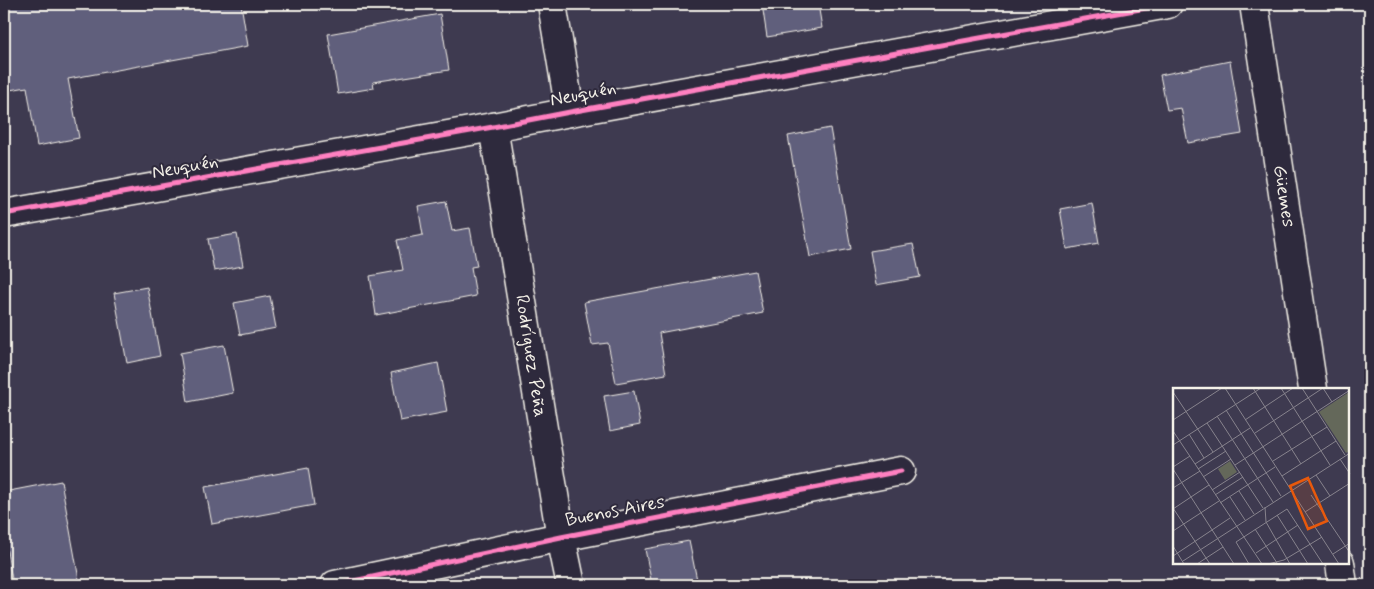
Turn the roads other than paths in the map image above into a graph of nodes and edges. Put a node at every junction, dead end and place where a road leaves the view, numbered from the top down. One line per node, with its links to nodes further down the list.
1 (552, 4): 4 (street)
2 (1168, 4): 4 (street, Neuquén)
3 (1254, 4): 7 (street, Güemes)
4 (570, 112): 5 (street, Neuquén)
5 (493, 127): 6 (street, Neuquén); 9 (street, Rodríguez Peña)
6 (4, 214)
7 (1313, 388)
8 (901, 471): 9 (street, Buenos Aires)
9 (561, 537): 11 (street, Buenos Aires); 12 (street, Rodríguez Peña)
10 (1340, 564): 13 (street)
11 (336, 585)
12 (571, 585)
13 (1343, 585)

